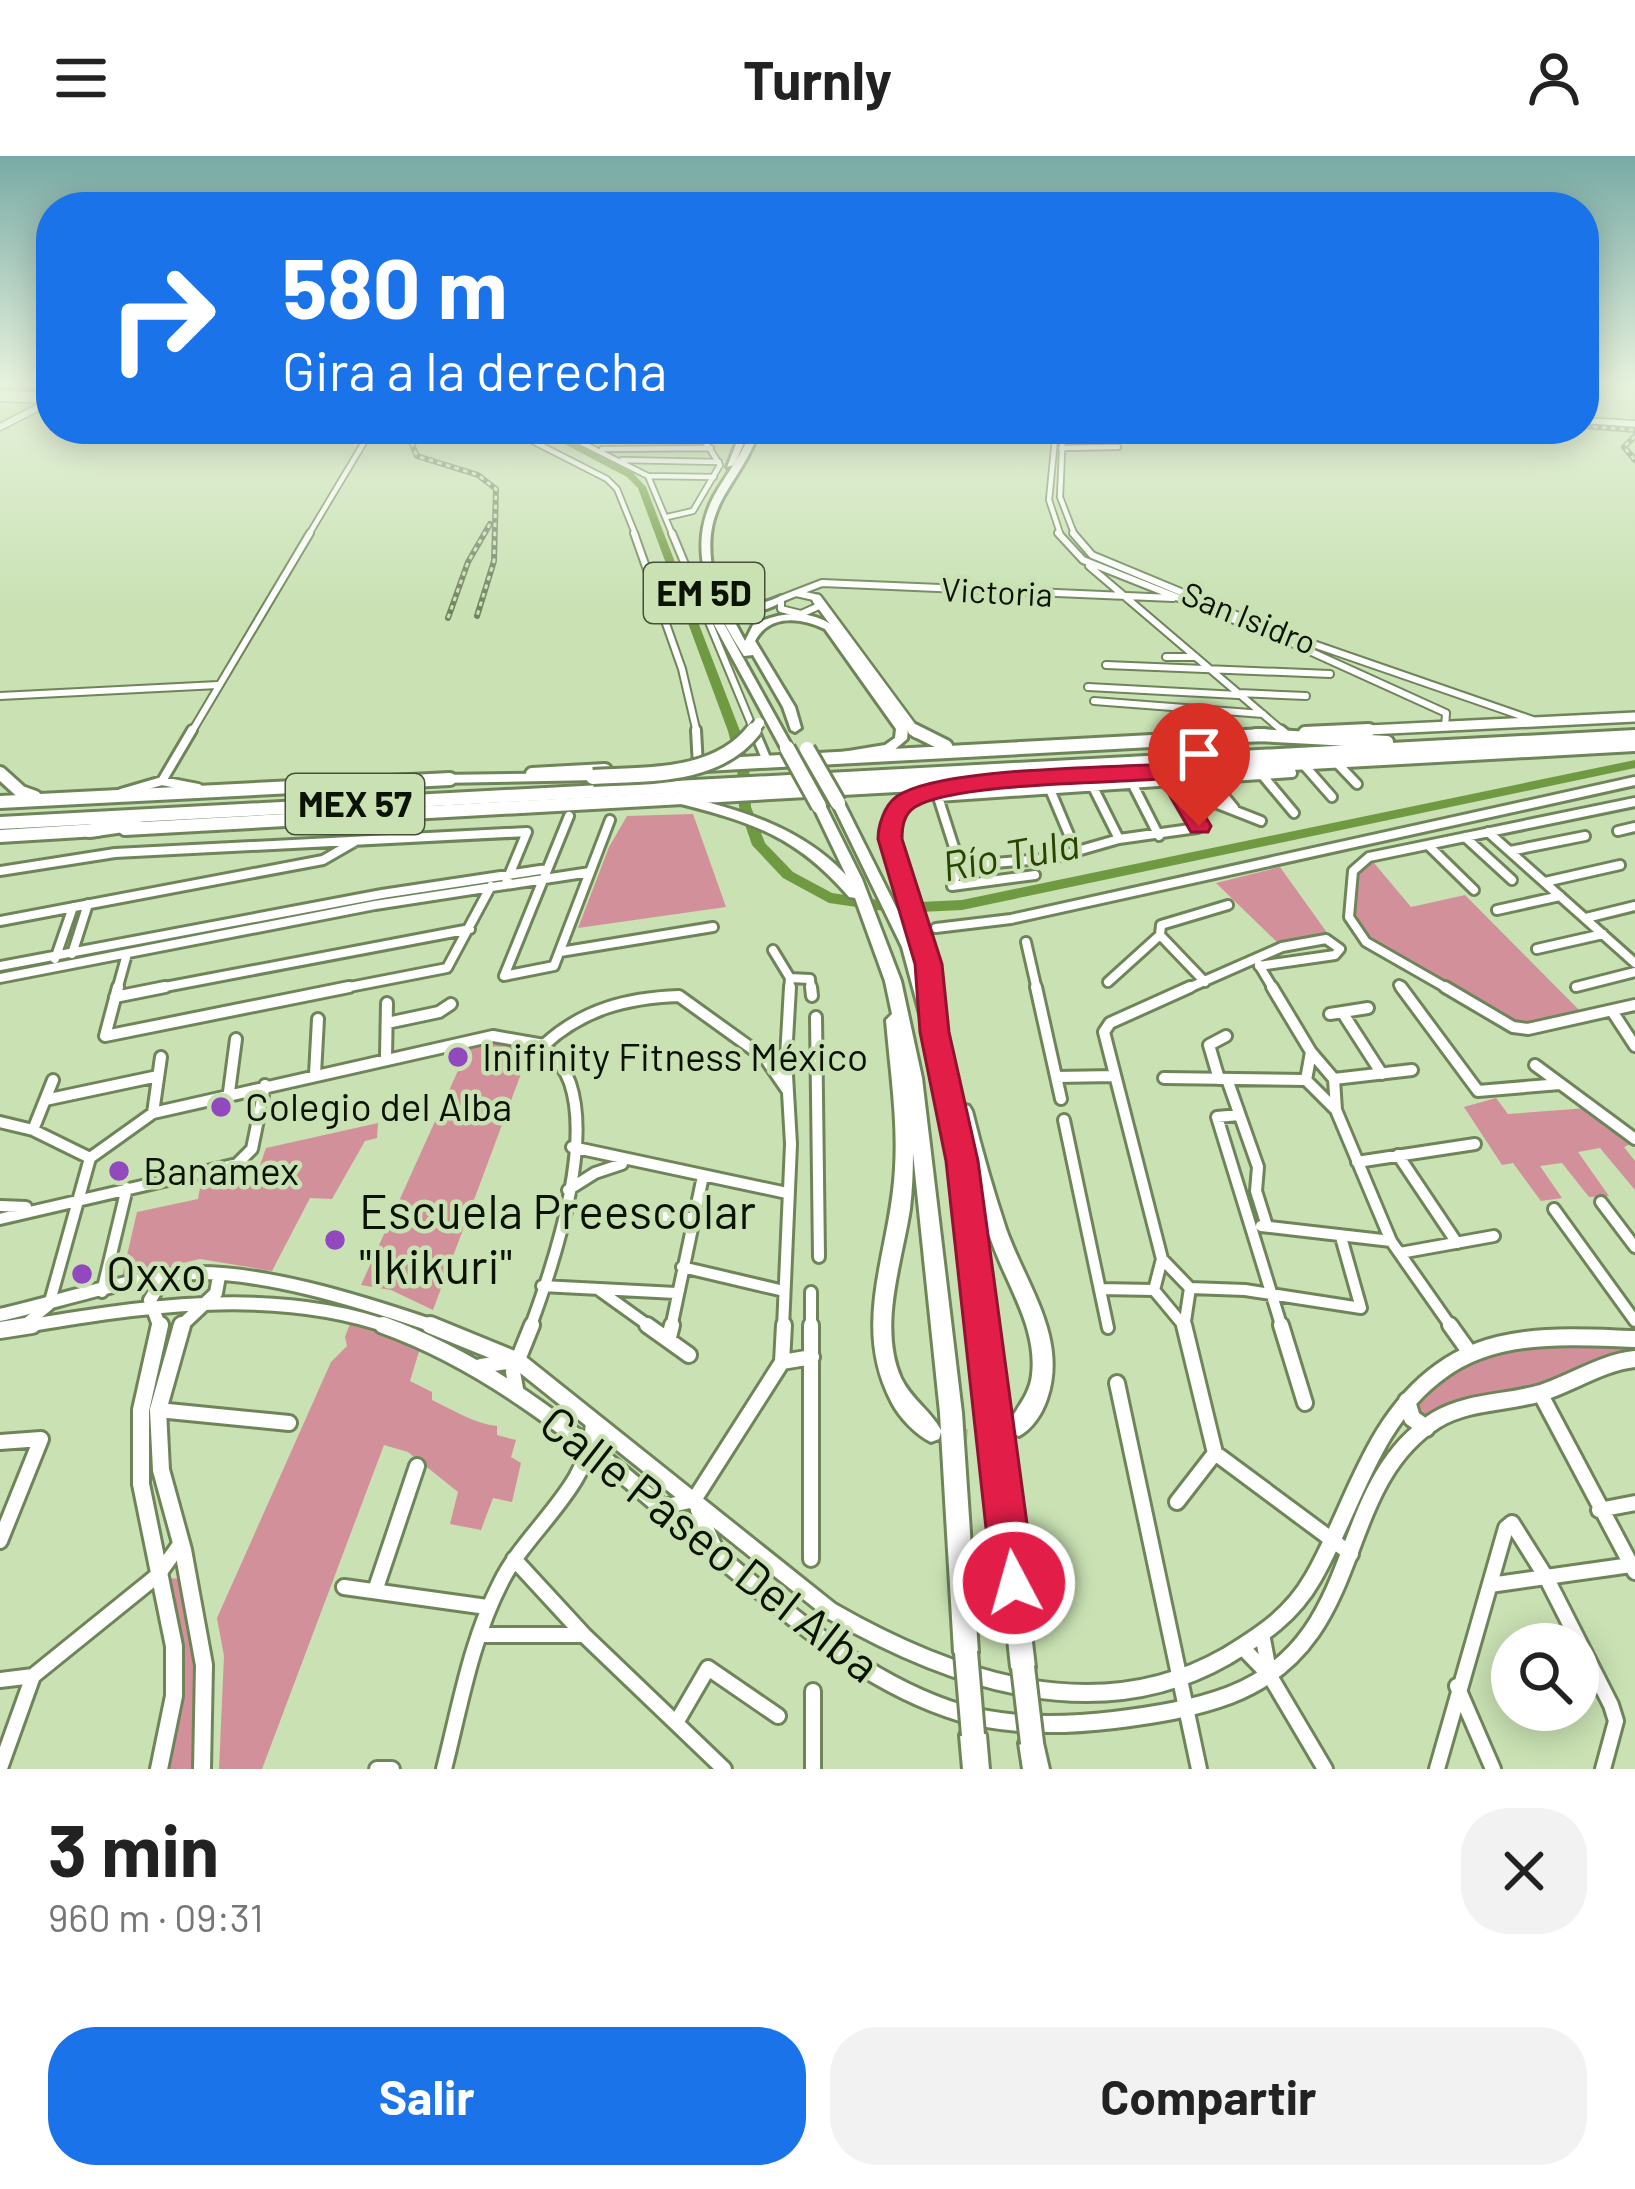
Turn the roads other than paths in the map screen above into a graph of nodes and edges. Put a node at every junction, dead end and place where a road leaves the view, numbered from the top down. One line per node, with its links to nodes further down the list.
1 (352, 460): 25 (street)
2 (570, 460): 55 (street)
3 (617, 460): 10 (street)
4 (631, 460): 9 (street)
5 (730, 460): 27 (highway, EM 5D)
6 (743, 460): 13 (highway, EM 5D)
7 (1052, 460): 14 (street)
8 (1060, 460): 15 (street, San Isidro)
9 (718, 462): 11 (street)
10 (648, 476): 11 (street); 12 (street)
11 (714, 477): 12 (street)
12 (668, 517): 48 (street)
13 (705, 541): 18 (highway); 36 (highway, EM 5D)
14 (1083, 560): 15 (street, San Isidro); 17 (street)
15 (1178, 593): 17 (street, Victoria); 34 (street, San Isidro); 35 (street, San Isidro)
16 (814, 594): 17 (street, Victoria); 18 (street, Victoria); 19 (street); 41 (main road)
17 (1125, 598): 21 (street)
18 (781, 599): 19 (street)
19 (794, 616): 36 (highway); 42 (highway)
20 (1166, 657): 21 (street)
21 (1196, 657): 23 (street)
22 (1106, 665): 23 (street)
23 (1214, 671): 24 (street); 28 (street)
24 (1330, 674)
25 (218, 685): 29 (street); 53 (street)
26 (1088, 687): 28 (street)
27 (756, 689): 50 (highway, bridge); 105 (highway, EM 5D, bridge)
28 (1239, 694): 30 (street); 32 (street)
29 (0, 696)
30 (1306, 696)
31 (1094, 701): 32 (street)
32 (1263, 714): 37 (street)
33 (1635, 717): 34 (main road)
34 (1538, 722): 35 (main road)
35 (1445, 727): 37 (main road)
36 (795, 728): 111 (highway, EM 5D, bridge)
37 (1286, 734): 39 (main road)
38 (1635, 734): 40 (main road, MEX 57); 43 (main road); 48 (main road, MEX 57)
39 (1256, 735): 40 (main road); 41 (main road)
40 (1392, 742): 48 (main road, MEX 57)
41 (992, 749): 42 (main road)
42 (824, 759): 48 (main road)
43 (1336, 762): 44 (main road); 57 (street)
44 (1303, 764): 45 (main road); 62 (street)
45 (1286, 765): 47 (main road); 49 (street)
46 (0, 773): 63 (main road)
47 (1206, 774): 49 (street); 52 (main road); 68 (street)
48 (763, 775): 55 (main road); 55 (main road, MEX 57); 56 (main road)
49 (1263, 776): 69 (street)
50 (439, 779): 55 (main road); 60 (main road)
51 (1126, 780): 52 (main road); 56 (main road); 58 (street); 80 (street)
52 (1174, 780): 68 (street); 80 (street)
53 (162, 781): 60 (street); 61 (street)
54 (1635, 781): 111 (street)
55 (707, 782): 64 (highway); 67 (main road, MEX 57); 71 (main road, MEX 57); 105 (highway)
56 (974, 782): 111 (highway)
57 (1358, 784)
58 (1092, 785): 59 (street); 83 (street)
59 (1049, 787): 87 (street); 90 (street)
60 (208, 792): 61 (main road)
61 (108, 797): 63 (main road)
62 (1332, 797)
63 (46, 799): 65 (main road)
64 (677, 799): 75 (main road)
65 (0, 802)
66 (1635, 802): 77 (street)
67 (259, 809): 71 (main road, MEX 57); 75 (main road)
68 (1237, 812): 73 (street)
69 (1294, 813)
70 (569, 816): 93 (street)
71 (0, 819)
72 (610, 820): 92 (street)
73 (1261, 821)
74 (1635, 827): 76 (street)
75 (89, 831): 78 (main road)
76 (1618, 831)
77 (1488, 832): 82 (street); 88 (street)
78 (56, 833): 79 (main road); 85 (main road)
79 (0, 836)
80 (1159, 836): 83 (street)
81 (1585, 836): 88 (street)
82 (1465, 837): 86 (street); 96 (street)
83 (1119, 839): 87 (street)
84 (357, 840): 91 (street); 95 (street); 101 (street)
85 (0, 846)
86 (1429, 846): 99 (street); 140 (street)
87 (1075, 849): 90 (street)
88 (1510, 851): 98 (street)
89 (1621, 865): 98 (street)
90 (960, 866): 94 (street)
91 (0, 872)
92 (590, 872): 93 (street); 119 (street)
93 (545, 875): 95 (street); 119 (street)
94 (1035, 875)
95 (507, 880): 97 (street)
96 (1512, 880)
97 (492, 882): 107 (street); 112 (street)
98 (1545, 882): 100 (street)
99 (1474, 890)
100 (1560, 896): 106 (street); 108 (street)
101 (88, 904): 104 (street); 118 (street)
102 (1228, 905): 114 (street)
103 (1635, 906): 108 (street)
104 (73, 907): 109 (street); 121 (street)
105 (866, 910): 129 (highway, EM 5D)
106 (1497, 910)
107 (276, 919): 118 (street); 120 (street)
108 (1586, 919): 113 (street)
109 (0, 921)
110 (713, 927): 119 (street)
111 (919, 928): 144 (highway)
112 (470, 929): 135 (street); 135 (street)
113 (1603, 934): 116 (street); 126 (street)
114 (1160, 935): 130 (street); 131 (street)
115 (1026, 942): 160 (street)
116 (1538, 949)
117 (773, 950): 128 (street)
118 (73, 952): 121 (street); 123 (street)
119 (560, 952)
120 (127, 954): 123 (street); 135 (street)
121 (57, 955): 124 (street); 125 (street)
122 (1258, 963): 122 (street); 131 (street); 149 (street)
123 (68, 965): 125 (street)
124 (0, 966)
125 (52, 968): 127 (street)
126 (1635, 968): 133 (street)
127 (0, 978)
128 (790, 978): 134 (street); 153 (street)
129 (893, 981): 253 (highway); 301 (highway, EM 5D, bridge)
130 (1108, 982)
131 (1205, 982): 159 (street)
132 (1399, 985): 165 (street)
133 (1576, 987)
134 (812, 996)
135 (115, 997)
136 (387, 1003): 143 (street)
137 (451, 1004): 143 (street)
138 (1635, 1005): 140 (street)
139 (1368, 1008): 157 (street)
140 (1612, 1011): 148 (street)
141 (816, 1017): 181 (street)
142 (318, 1019): 156 (street)
143 (387, 1023): 151 (street)
144 (935, 1032): 251 (highway); 292 (highway, bridge)
145 (1226, 1036): 162 (street)
146 (236, 1039): 170 (street)
147 (544, 1045): 151 (street); 152 (street); 183 (street)
148 (1635, 1046)
149 (1311, 1052): 164 (street); 167 (street)
150 (161, 1057): 158 (street)
151 (386, 1057): 156 (street)
152 (765, 1058): 153 (street); 168 (street)
153 (786, 1058): 168 (street)
154 (1534, 1065): 165 (street)
155 (1412, 1070): 157 (street)
156 (315, 1073): 166 (street)
157 (1382, 1073): 167 (street)
158 (158, 1076): 171 (street); 174 (street)
159 (1115, 1076): 160 (street); 210 (street)
160 (1056, 1077): 172 (street)
161 (1164, 1078): 162 (street)
162 (1223, 1079): 164 (street); 175 (street)
163 (53, 1080): 171 (street)
164 (1306, 1081): 169 (street)
165 (1560, 1084): 179 (street)
166 (265, 1085): 170 (street); 191 (street)
167 (1335, 1085): 169 (street); 173 (street)
168 (787, 1090): 180 (street)
169 (1316, 1090): 173 (street)
170 (230, 1092): 174 (street)
171 (45, 1100): 178 (street)
172 (1061, 1100)
173 (1336, 1110): 187 (street)
174 (153, 1113): 185 (street)
175 (1239, 1114): 189 (street); 190 (street)
176 (1064, 1120): 216 (street)
177 (0, 1123): 178 (street)
178 (32, 1130): 185 (street)
179 (1635, 1139)
180 (791, 1144): 181 (street); 193 (street)
181 (816, 1144): 209 (street)
182 (1475, 1144): 184 (street)
183 (572, 1147): 186 (street); 192 (street)
184 (1399, 1155): 187 (street); 206 (street)
185 (90, 1158): 194 (street)
186 (627, 1162): 188 (street); 192 (street)
187 (1357, 1162): 207 (street)
188 (703, 1176): 193 (street); 200 (street)
189 (1235, 1177): 190 (street); 202 (street)
190 (1258, 1178): 203 (street)
191 (128, 1188): 194 (street); 220 (street)
192 (568, 1190): 214 (street)
193 (787, 1193): 219 (street)
194 (77, 1198): 197 (street); 224 (street)
195 (1600, 1202): 208 (street)
196 (0, 1206): 197 (street)
197 (31, 1208): 201 (street)
198 (1554, 1209): 229 (street)
199 (611, 1214): 200 (street)
200 (691, 1218): 211 (street)
201 (0, 1219)
202 (1250, 1226): 203 (street); 223 (street)
203 (1267, 1226): 205 (street)
204 (1494, 1236): 206 (street)
205 (1341, 1237): 207 (street); 223 (street)
206 (1457, 1243): 207 (street)
207 (1395, 1247): 236 (street)
208 (1635, 1247)
209 (819, 1257)
210 (1162, 1259): 215 (street); 218 (street)
211 (682, 1267): 219 (street); 222 (street)
212 (165, 1276): 213 (street, Calle Paseo Del Alba); 220 (street, Calle Paseo Del Alba); 226 (street)
213 (219, 1276): 225 (street); 240 (street, Calle Paseo Del Alba)
214 (542, 1286): 217 (street); 240 (street)
215 (1190, 1288): 223 (street); 230 (street)
216 (1100, 1289): 218 (street); 232 (street)
217 (598, 1290): 222 (street); 234 (street)
218 (1154, 1290): 230 (street)
219 (784, 1291): 241 (street)
220 (102, 1292): 224 (street, Calle Paseo Del Alba)
221 (811, 1292): 238 (street)
222 (676, 1293): 234 (street)
223 (1270, 1294): 247 (street)
224 (49, 1305): 227 (street, Calle Paseo Del Alba); 228 (street); 231 (street)
225 (199, 1307): 226 (street, Calle Paseo Del Alba); 242 (street, Calle Paseo Del Alba); 248 (street)
226 (157, 1311): 228 (street, Calle Paseo Del Alba); 273 (street)
227 (0, 1315)
228 (77, 1318): 231 (street, Calle Paseo Del Alba)
229 (1635, 1321)
230 (1184, 1326): 257 (street)
231 (22, 1328): 233 (street, Calle Paseo Del Alba)
232 (1108, 1328)
233 (0, 1330)
234 (669, 1337): 237 (street)
235 (1635, 1339): 236 (street, Calle Paseo Del Alba)
236 (1470, 1353): 246 (street, Calle Paseo Del Alba)
237 (688, 1355)
238 (812, 1357): 241 (street); 270 (street)
239 (1635, 1359): 244 (street, Calle Paseo Del Alba)
240 (518, 1361): 242 (street); 245 (street); 249 (street, Calle Paseo Del Alba)
241 (782, 1362): 259 (street)
242 (481, 1366): 245 (street, Calle Paseo Del Alba)
243 (1118, 1383): 286 (street)
244 (1540, 1393): 252 (street, Calle Paseo Del Alba); 263 (street)
245 (519, 1394): 256 (street, Calle Paseo Del Alba)
246 (1407, 1401): 252 (street); 264 (street, Calle Paseo Del Alba)
247 (1304, 1403)
248 (158, 1410): 250 (street); 266 (street)
249 (592, 1418): 255 (street, Calle Paseo Del Alba); 256 (street)
250 (289, 1423)
251 (1018, 1425)
252 (1426, 1427): 267 (street, Calle Paseo Del Alba)
253 (931, 1431)
254 (0, 1442): 265 (street)
255 (628, 1447): 256 (street); 259 (street, Calle Paseo Del Alba)
256 (592, 1453): 262 (street, Calle Paseo Del Alba); 269 (street)
257 (1215, 1453): 260 (street); 264 (street)
258 (417, 1466): 277 (street)
259 (694, 1500): 262 (street); 268 (street); 286 (street, Calle Paseo Del Alba)
260 (1177, 1502)
261 (1635, 1503): 263 (street)
262 (658, 1508): 268 (street, Calle Paseo Del Alba)
263 (1599, 1510): 271 (street)
264 (1334, 1540): 267 (street); 279 (street, Calle Paseo Del Alba)
265 (0, 1541)
266 (181, 1544): 272 (street); 273 (street)
267 (1352, 1556): 284 (street, Calle Paseo Del Alba)
268 (719, 1557): 289 (street, Calle Paseo Del Alba)
269 (514, 1559): 278 (street); 281 (street)
270 (811, 1559)
271 (1633, 1569): 274 (street)
272 (188, 1574): 273 (street); 295 (street)
273 (158, 1576): 283 (street); 294 (street)
274 (1546, 1577): 275 (street); 275 (street); 306 (street)
275 (1490, 1586): 287 (street)
276 (344, 1587): 277 (street)
277 (375, 1591): 278 (street)
278 (487, 1606): 280 (street)
279 (1262, 1634): 282 (street, Calle Paseo Del Alba); 284 (street)
280 (479, 1635): 281 (street); 298 (street)
281 (584, 1635): 291 (street)
282 (1243, 1648): 284 (street); 286 (street, Calle Paseo Del Alba)
283 (32, 1676): 285 (street); 293 (street)
284 (1270, 1676): 289 (street, Calle Paseo Del Alba); 303 (street)
285 (0, 1680)
286 (1181, 1682): 289 (street)
287 (1457, 1686): 304 (street); 305 (street)
288 (813, 1690): 300 (street)
289 (1187, 1708): 302 (street)
290 (778, 1716): 291 (street)
291 (676, 1723): 299 (street)
292 (1034, 1756)
293 (0, 1768)
294 (159, 1769)
295 (202, 1769)
296 (377, 1769): 297 (street)
297 (392, 1769)
298 (444, 1769)
299 (724, 1769)
300 (813, 1769)
301 (976, 1769)
302 (1199, 1769)
303 (1325, 1769)
304 (1437, 1769)
305 (1493, 1769)
306 (1603, 1769)

